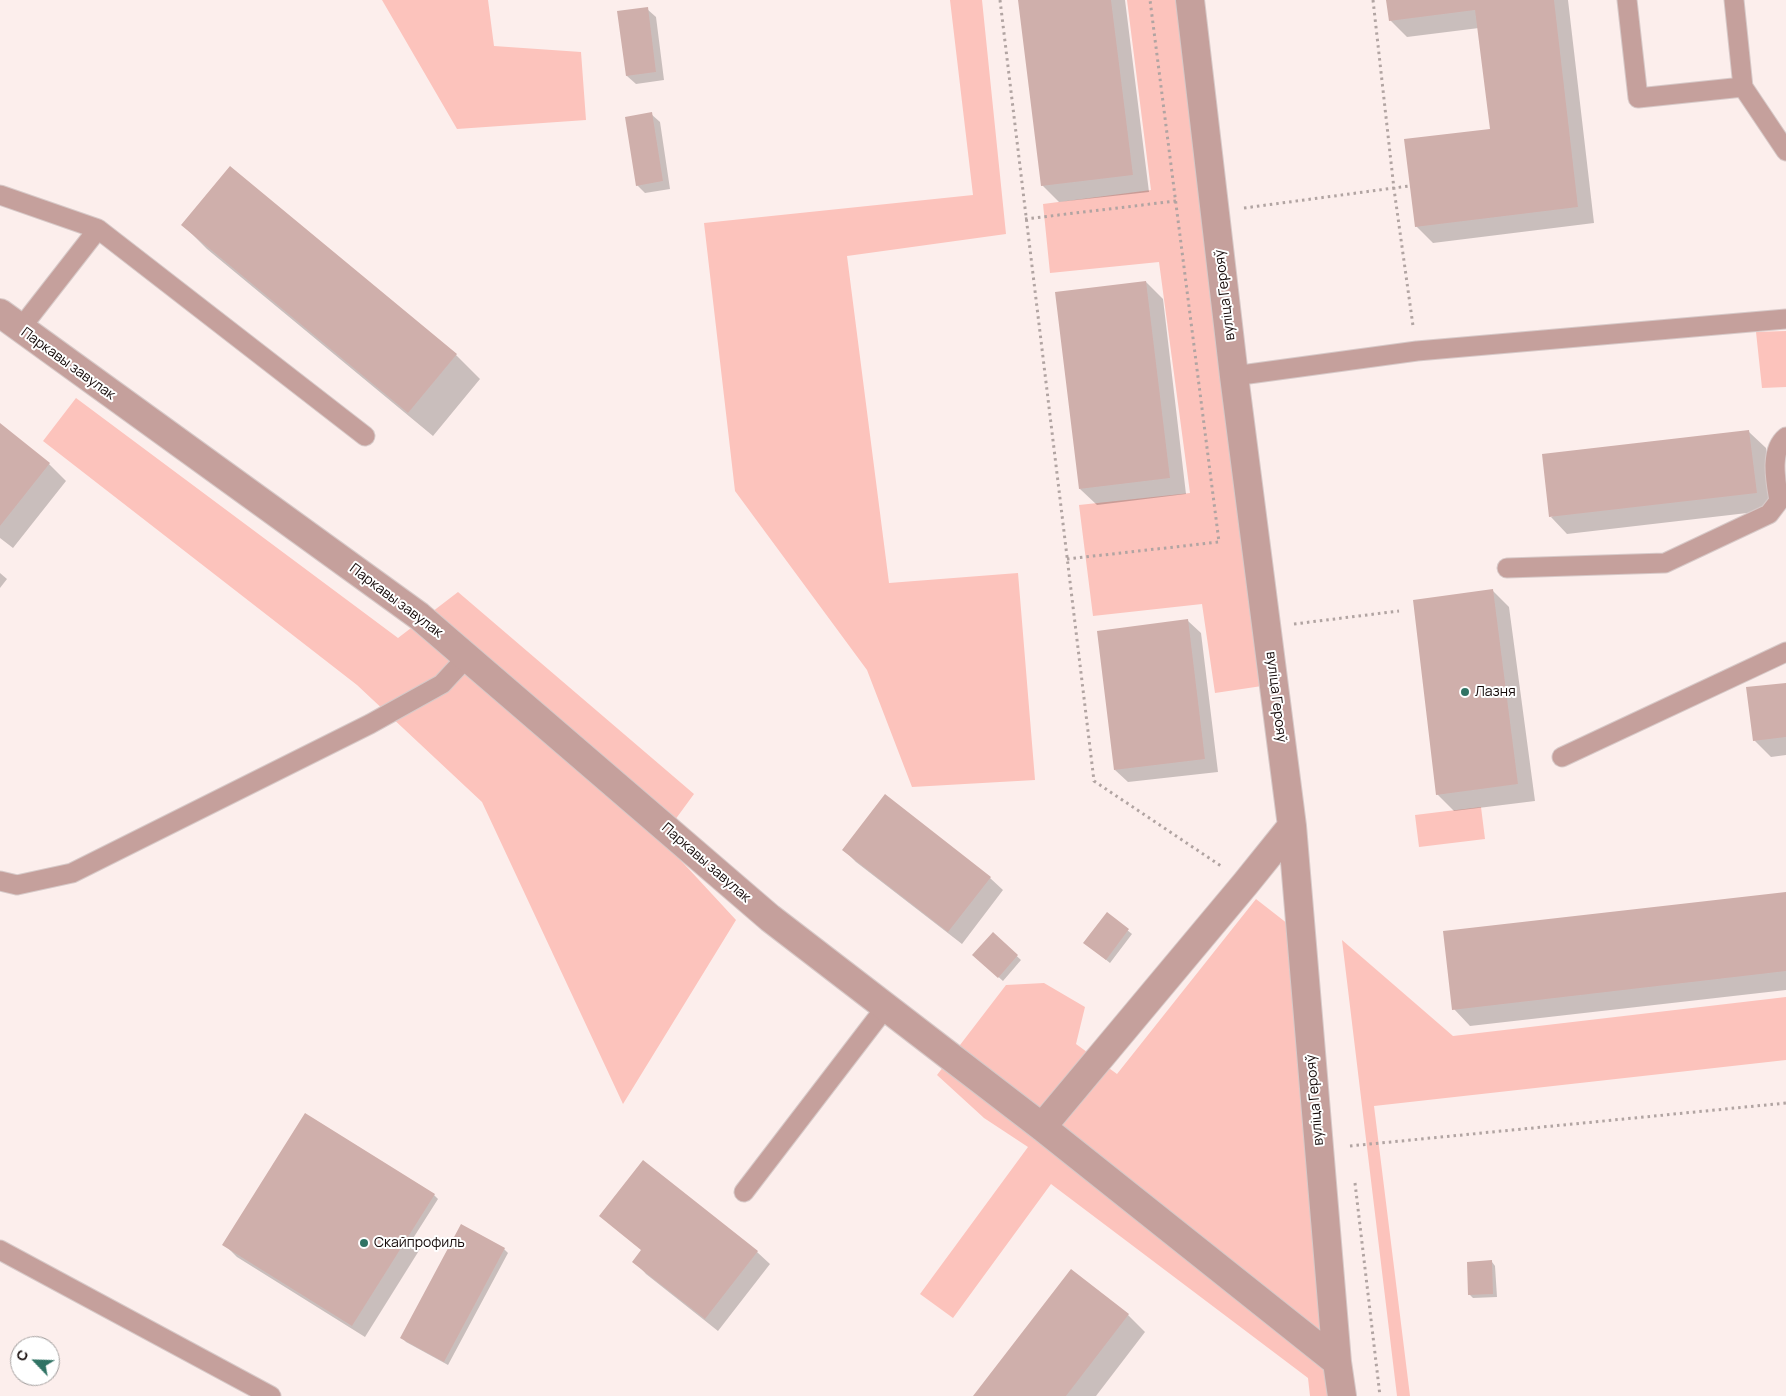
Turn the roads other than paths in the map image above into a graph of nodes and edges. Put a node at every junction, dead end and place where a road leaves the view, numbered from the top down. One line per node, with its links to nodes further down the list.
1 (1190, 0): 10 (street, вуліца Герояў)
2 (1627, 0): 4 (lane)
3 (1734, 0): 4 (lane)
4 (1743, 87): 5 (lane)
5 (1786, 151)
6 (0, 195): 7 (lane)
7 (98, 229): 9 (lane); 11 (lane)
8 (1786, 319): 10 (lane)
9 (10, 321): 15 (street, Паркавы завулак)
10 (1234, 376): 17 (street, вуліца Герояў)
11 (365, 436)
12 (1786, 438): 13 (lane)
13 (1507, 568)
14 (1786, 652): 16 (lane)
15 (467, 657): 18 (lane); 19 (street, Паркавы завулак)
16 (1562, 757)
17 (1292, 826): 20 (street); 23 (street, вуліца Герояў)
18 (0, 881)
19 (885, 1008): 20 (street, Паркавы завулак); 21 (lane)
20 (1042, 1127): 23 (street, Паркавы завулак)
21 (744, 1192)
22 (0, 1250): 24 (lane)
23 (1337, 1362): 25 (street, вуліца Герояў)
24 (272, 1396)
25 (1342, 1396)

